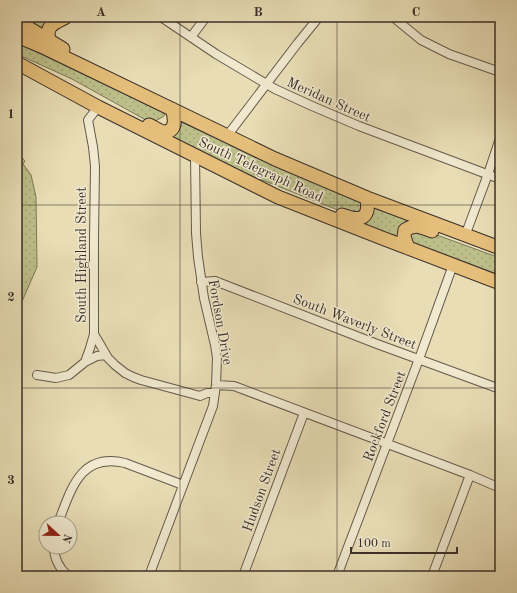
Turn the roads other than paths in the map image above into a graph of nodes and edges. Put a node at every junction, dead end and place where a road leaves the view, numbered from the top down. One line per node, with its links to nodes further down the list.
1 (66, 17): 9 (main road)
2 (161, 17): 8 (street, Meridan Street)
3 (206, 17): 8 (street)
4 (319, 17): 14 (street)
5 (393, 17): 12 (street)
6 (17, 21): 9 (main road)
7 (17, 36): 11 (main road, South Telegraph Road)
8 (191, 37): 14 (street, Meridan Street)
9 (49, 40): 11 (main road)
10 (17, 63): 13 (main road, South Telegraph Road)
11 (82, 66): 16 (main road, South Telegraph Road)
12 (500, 72)
13 (37, 74): 15 (main road, South Telegraph Road); 16 (main road)
14 (266, 84): 17 (street); 20 (street, Meridan Street)
15 (98, 107): 19 (main road, South Telegraph Road); 30 (street, South Highland Street)
16 (172, 109): 17 (main road, South Telegraph Road)
17 (227, 136): 23 (main road, South Telegraph Road)
18 (500, 138): 20 (street)
19 (195, 156): 21 (main road, South Telegraph Road); 28 (street, Fordson Drive)
20 (488, 174): 22 (street, Meridan Street); 24 (street)
21 (232, 175): 23 (main road); 25 (main road, South Telegraph Road)
22 (500, 178)
23 (367, 198): 24 (main road, South Telegraph Road)
24 (465, 236): 25 (main road); 26 (main road, South Telegraph Road)
25 (408, 248): 27 (main road, South Telegraph Road)
26 (500, 248)
27 (453, 265): 29 (main road, South Telegraph Road); 32 (street, Rockford Street)
28 (201, 282): 32 (street, South Waverly Street); 35 (street, Fordson Drive)
29 (500, 282)
30 (94, 334): 31 (street, South Highland Street); 33 (street)
31 (106, 355): 33 (street); 35 (street, South Highland Street)
32 (419, 359): 36 (street, South Waverly Street); 38 (street, Rockford Street)
33 (85, 362): 34 (street)
34 (37, 375)
35 (216, 389): 37 (street, South Highland Street); 40 (street, Fordson Drive)
36 (500, 389)
37 (304, 413): 38 (street, South Highland Street); 46 (street, Hudson Street)
38 (387, 444): 39 (street, South Highland Street); 47 (street, Rockford Street)
39 (470, 475): 41 (street, South Highland Street); 48 (street)
40 (183, 485): 42 (street); 45 (street, Fordson Drive)
41 (500, 488)
42 (62, 515)
43 (55, 555): 44 (street)
44 (68, 576)
45 (149, 576)
46 (243, 576)
47 (337, 576)
48 (432, 576)

